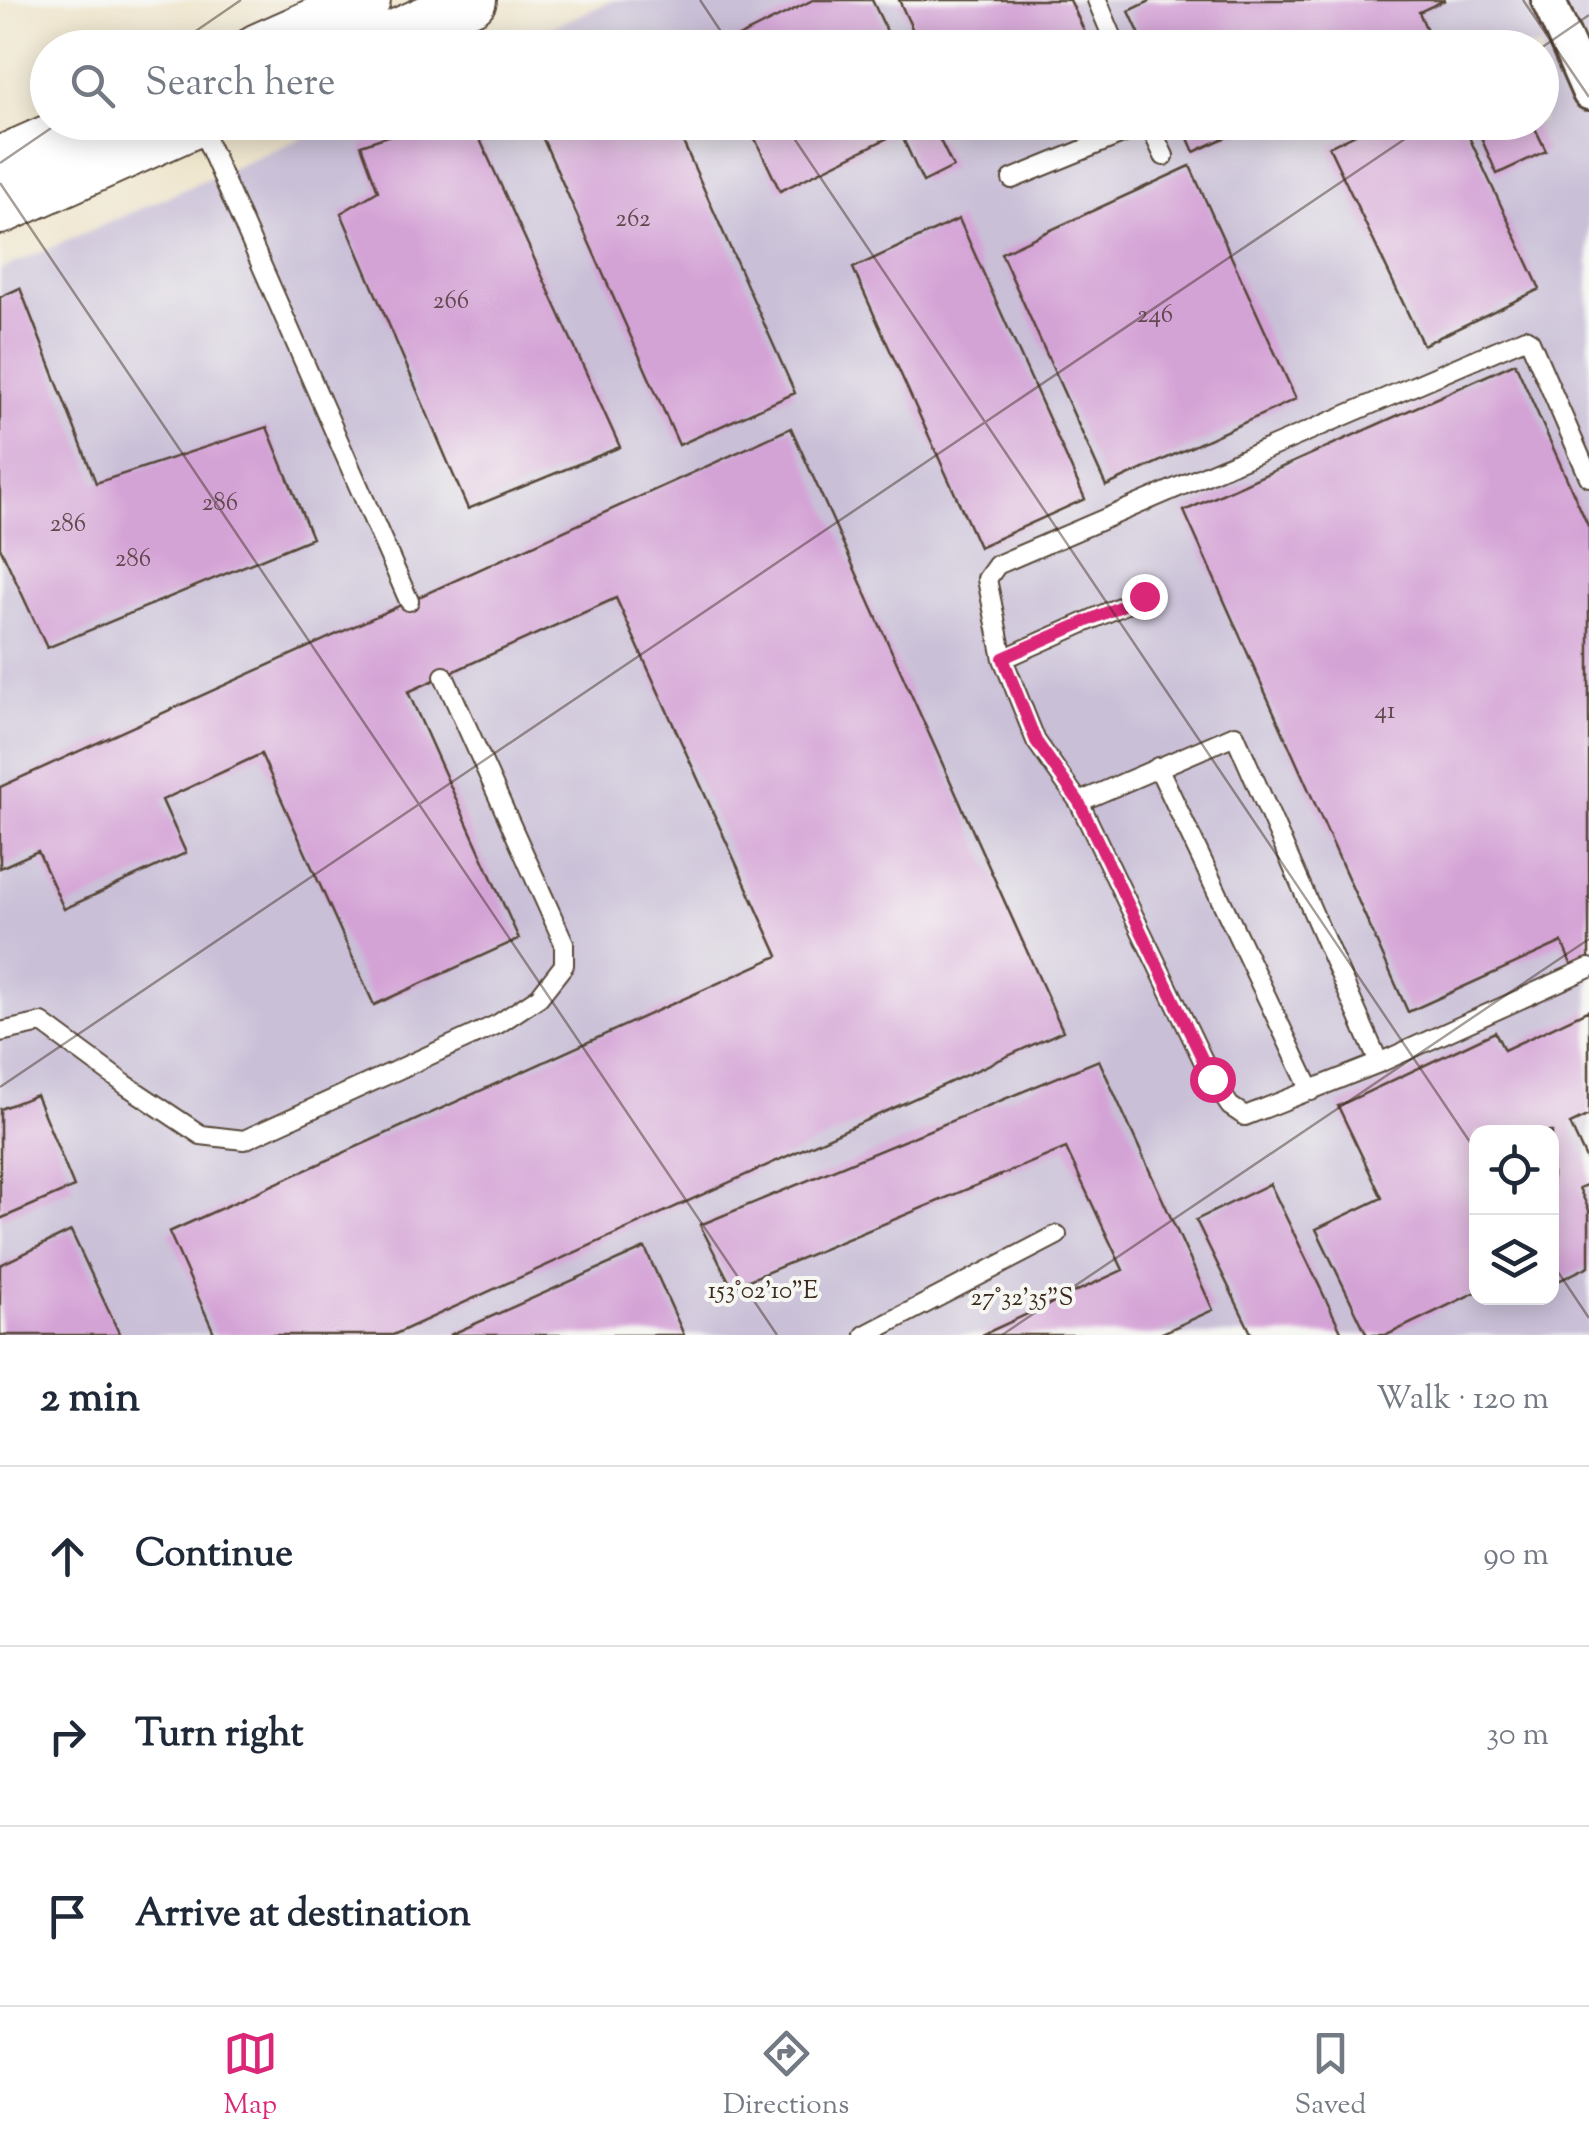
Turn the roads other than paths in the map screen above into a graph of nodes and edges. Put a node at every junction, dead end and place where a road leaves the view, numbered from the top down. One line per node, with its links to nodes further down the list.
1 (366, 0): 5 (main road)
2 (472, 0): 6 (main road)
3 (1096, 0): 7 (lane)
4 (1548, 0): 8 (street)
5 (298, 30)
6 (406, 30)
7 (1108, 30)
8 (1589, 93)
9 (47, 140): 15 (main road)
10 (158, 140): 17 (main road)
11 (206, 140): 20 (lane)
12 (1107, 140): 16 (lane)
13 (1156, 140): 14 (lane)
14 (1164, 156)
15 (0, 161)
16 (1012, 179)
17 (0, 210)
18 (1589, 477): 21 (lane)
19 (1144, 596): 21 (lane)
20 (410, 601)
21 (1003, 658): 24 (lane)
22 (444, 676): 26 (lane)
23 (1158, 768): 24 (lane); 27 (lane); 28 (lane)
24 (1079, 802): 28 (lane)
25 (1589, 968): 27 (lane)
26 (0, 1032)
27 (1379, 1063): 28 (lane)
28 (1311, 1091)
29 (1057, 1236): 30 (lane)
30 (865, 1335)

